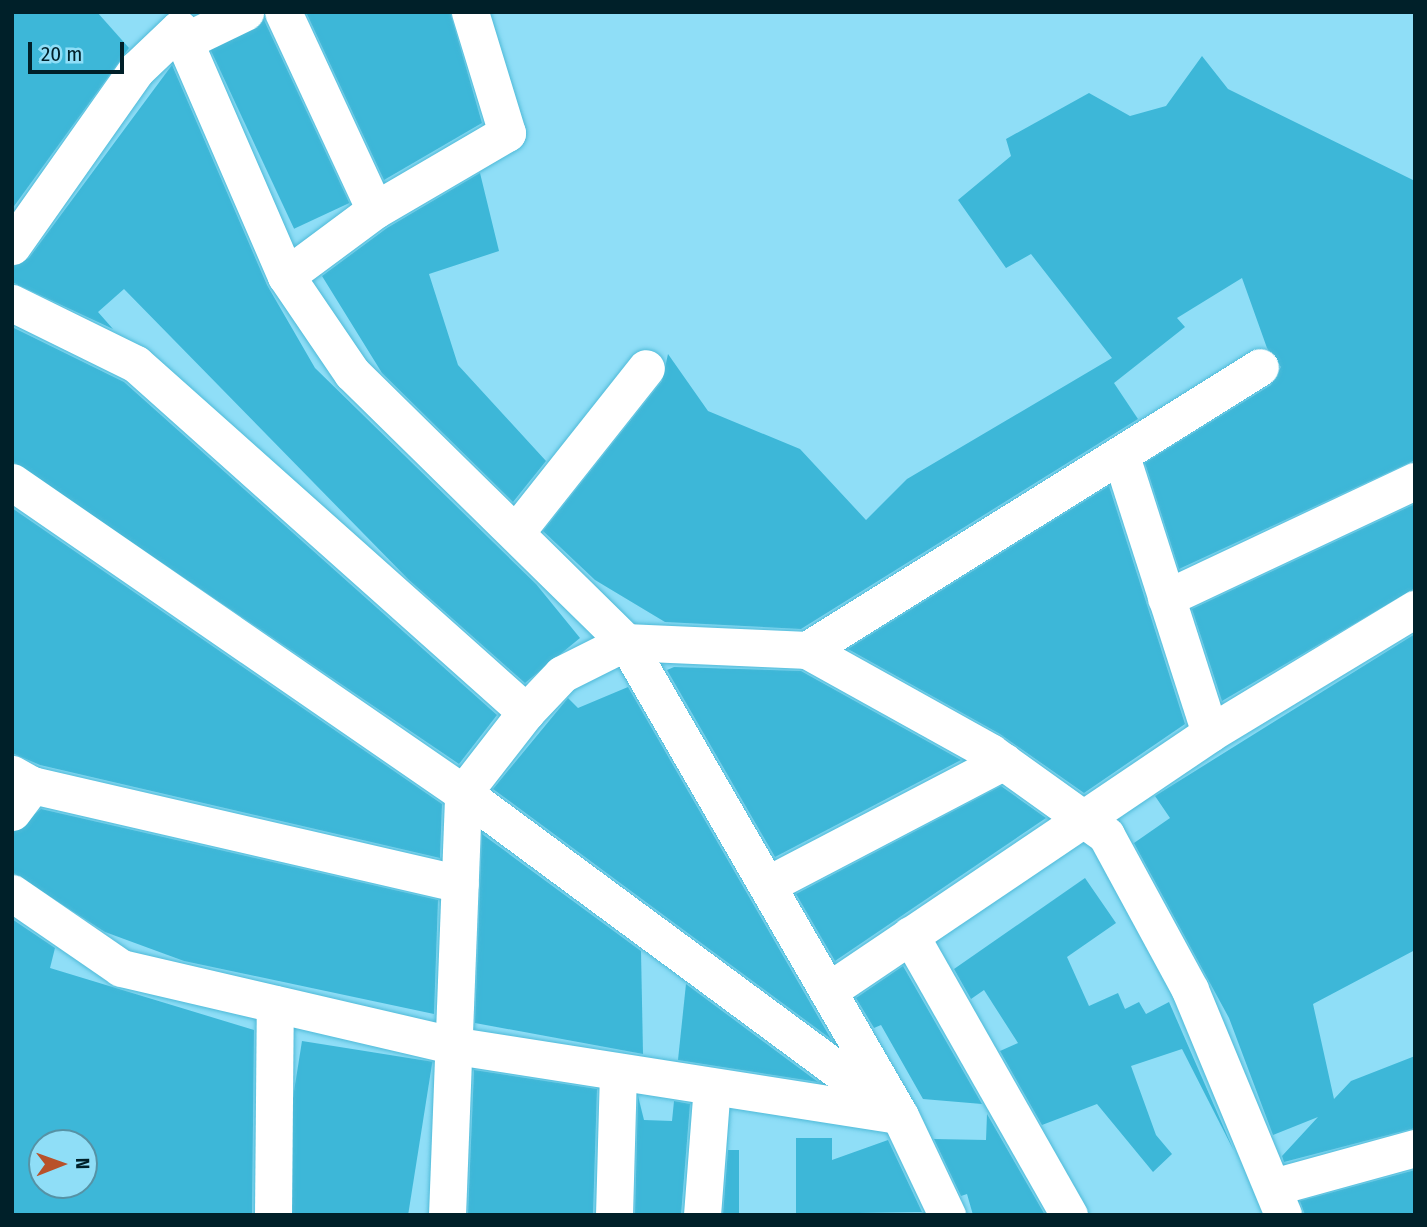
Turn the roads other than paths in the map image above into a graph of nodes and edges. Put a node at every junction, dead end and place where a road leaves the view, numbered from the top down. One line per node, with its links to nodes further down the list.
1 (244, 12): 4 (street)
2 (284, 12): 5 (street)
3 (470, 12): 5 (street)
4 (179, 27): 6 (street); 7 (street)
5 (375, 210): 7 (street)
6 (12, 246)
7 (286, 276): 14 (street)
8 (12, 303): 19 (street)
9 (1260, 367): 11 (street)
10 (646, 368): 14 (street)
11 (1121, 456): 15 (street); 18 (street)
12 (1415, 481): 15 (street)
13 (12, 482): 23 (street)
14 (516, 532): 17 (street)
15 (1166, 598): 20 (street)
16 (1415, 609): 20 (street)
17 (626, 642): 18 (street); 19 (street); 26 (street)
18 (807, 650): 21 (street)
19 (526, 712): 23 (street)
20 (1210, 733): 24 (street)
21 (1004, 761): 24 (street); 26 (street)
22 (19, 790): 25 (street)
23 (463, 793): 25 (street); 34 (street)
24 (1084, 818): 28 (street); 36 (street)
25 (460, 884): 31 (street)
26 (767, 885): 29 (street)
27 (12, 893): 30 (street)
28 (911, 935): 29 (street); 42 (street)
29 (828, 990): 34 (street)
30 (275, 1004): 31 (street); 37 (street)
31 (457, 1046): 32 (street); 38 (street)
32 (618, 1072): 33 (street); 39 (street)
33 (712, 1086): 34 (street); 40 (street)
34 (900, 1116): 41 (street)
35 (1415, 1148): 36 (street)
36 (1280, 1200)
37 (273, 1215)
38 (447, 1215)
39 (614, 1215)
40 (702, 1215)
41 (947, 1215)
42 (1069, 1215)

